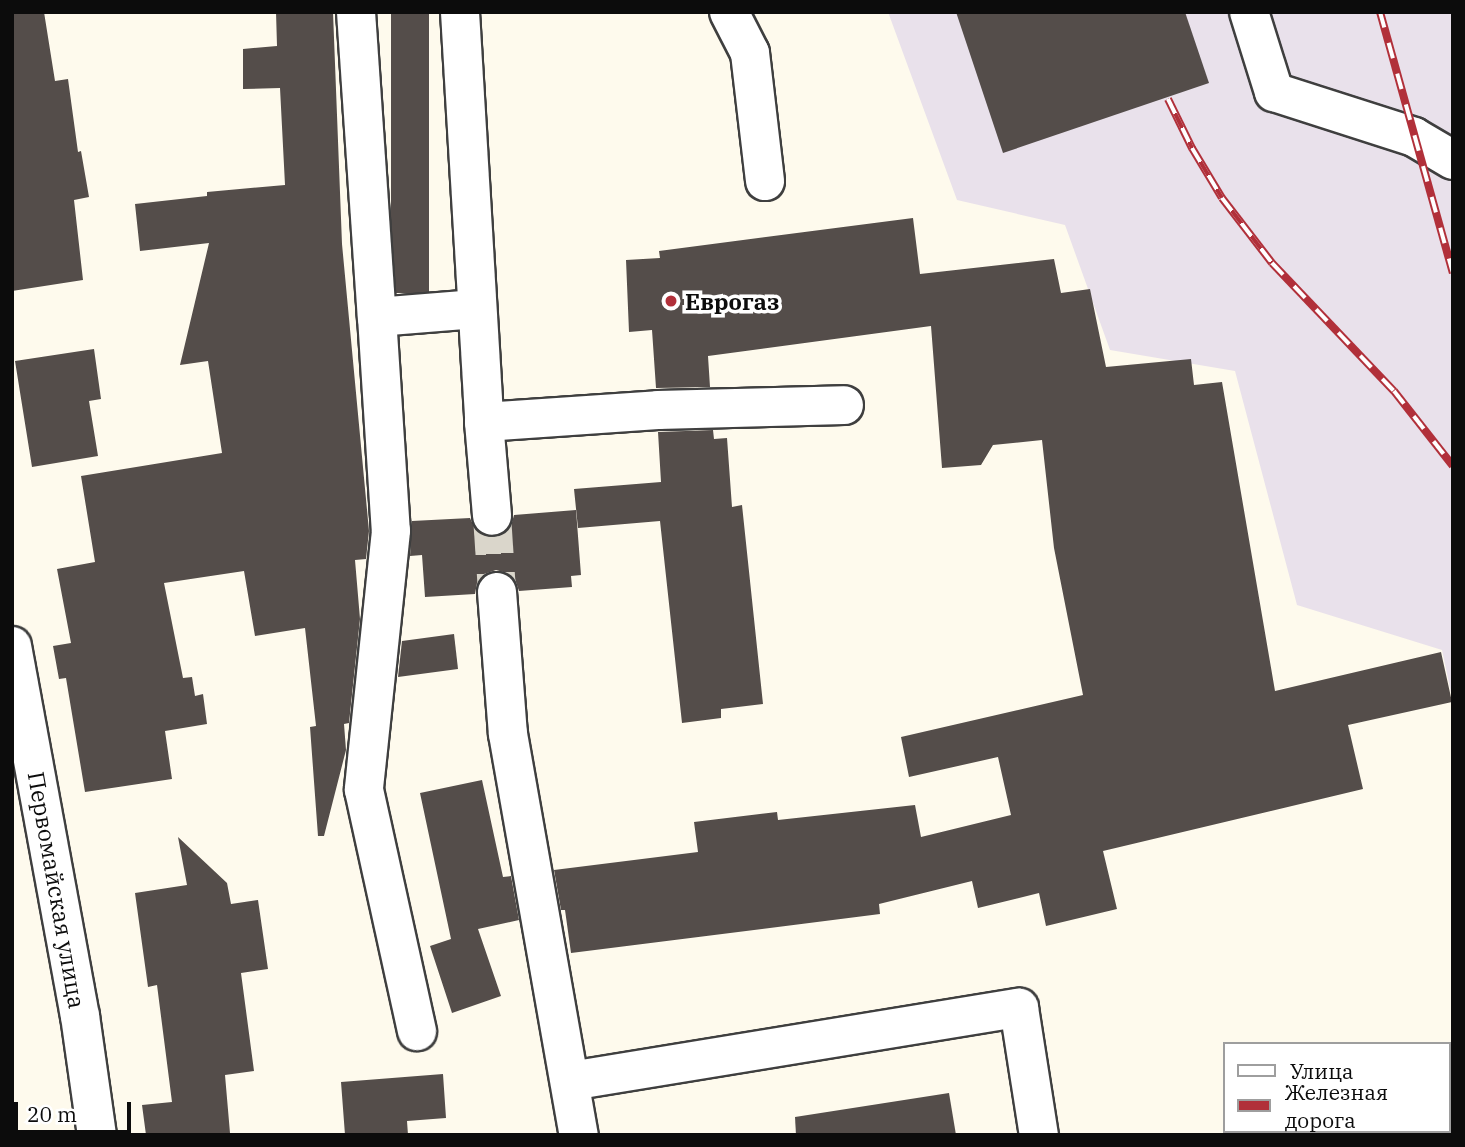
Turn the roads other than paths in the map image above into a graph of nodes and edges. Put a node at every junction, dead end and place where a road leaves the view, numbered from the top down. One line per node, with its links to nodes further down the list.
1 (356, 12): 8 (street)
2 (460, 12): 7 (street)
3 (729, 12): 6 (street)
4 (1249, 12): 5 (street)
5 (1453, 160)
6 (765, 181)
7 (477, 309): 8 (street); 10 (street)
8 (377, 317): 14 (street)
9 (844, 405): 10 (street)
10 (484, 422): 11 (street)
11 (492, 516)
12 (497, 592): 15 (street)
13 (12, 646): 16 (street, Первомайская улица)
14 (417, 1031)
15 (571, 1081): 17 (street); 18 (street)
16 (97, 1135)
17 (579, 1135)
18 (1039, 1135)

